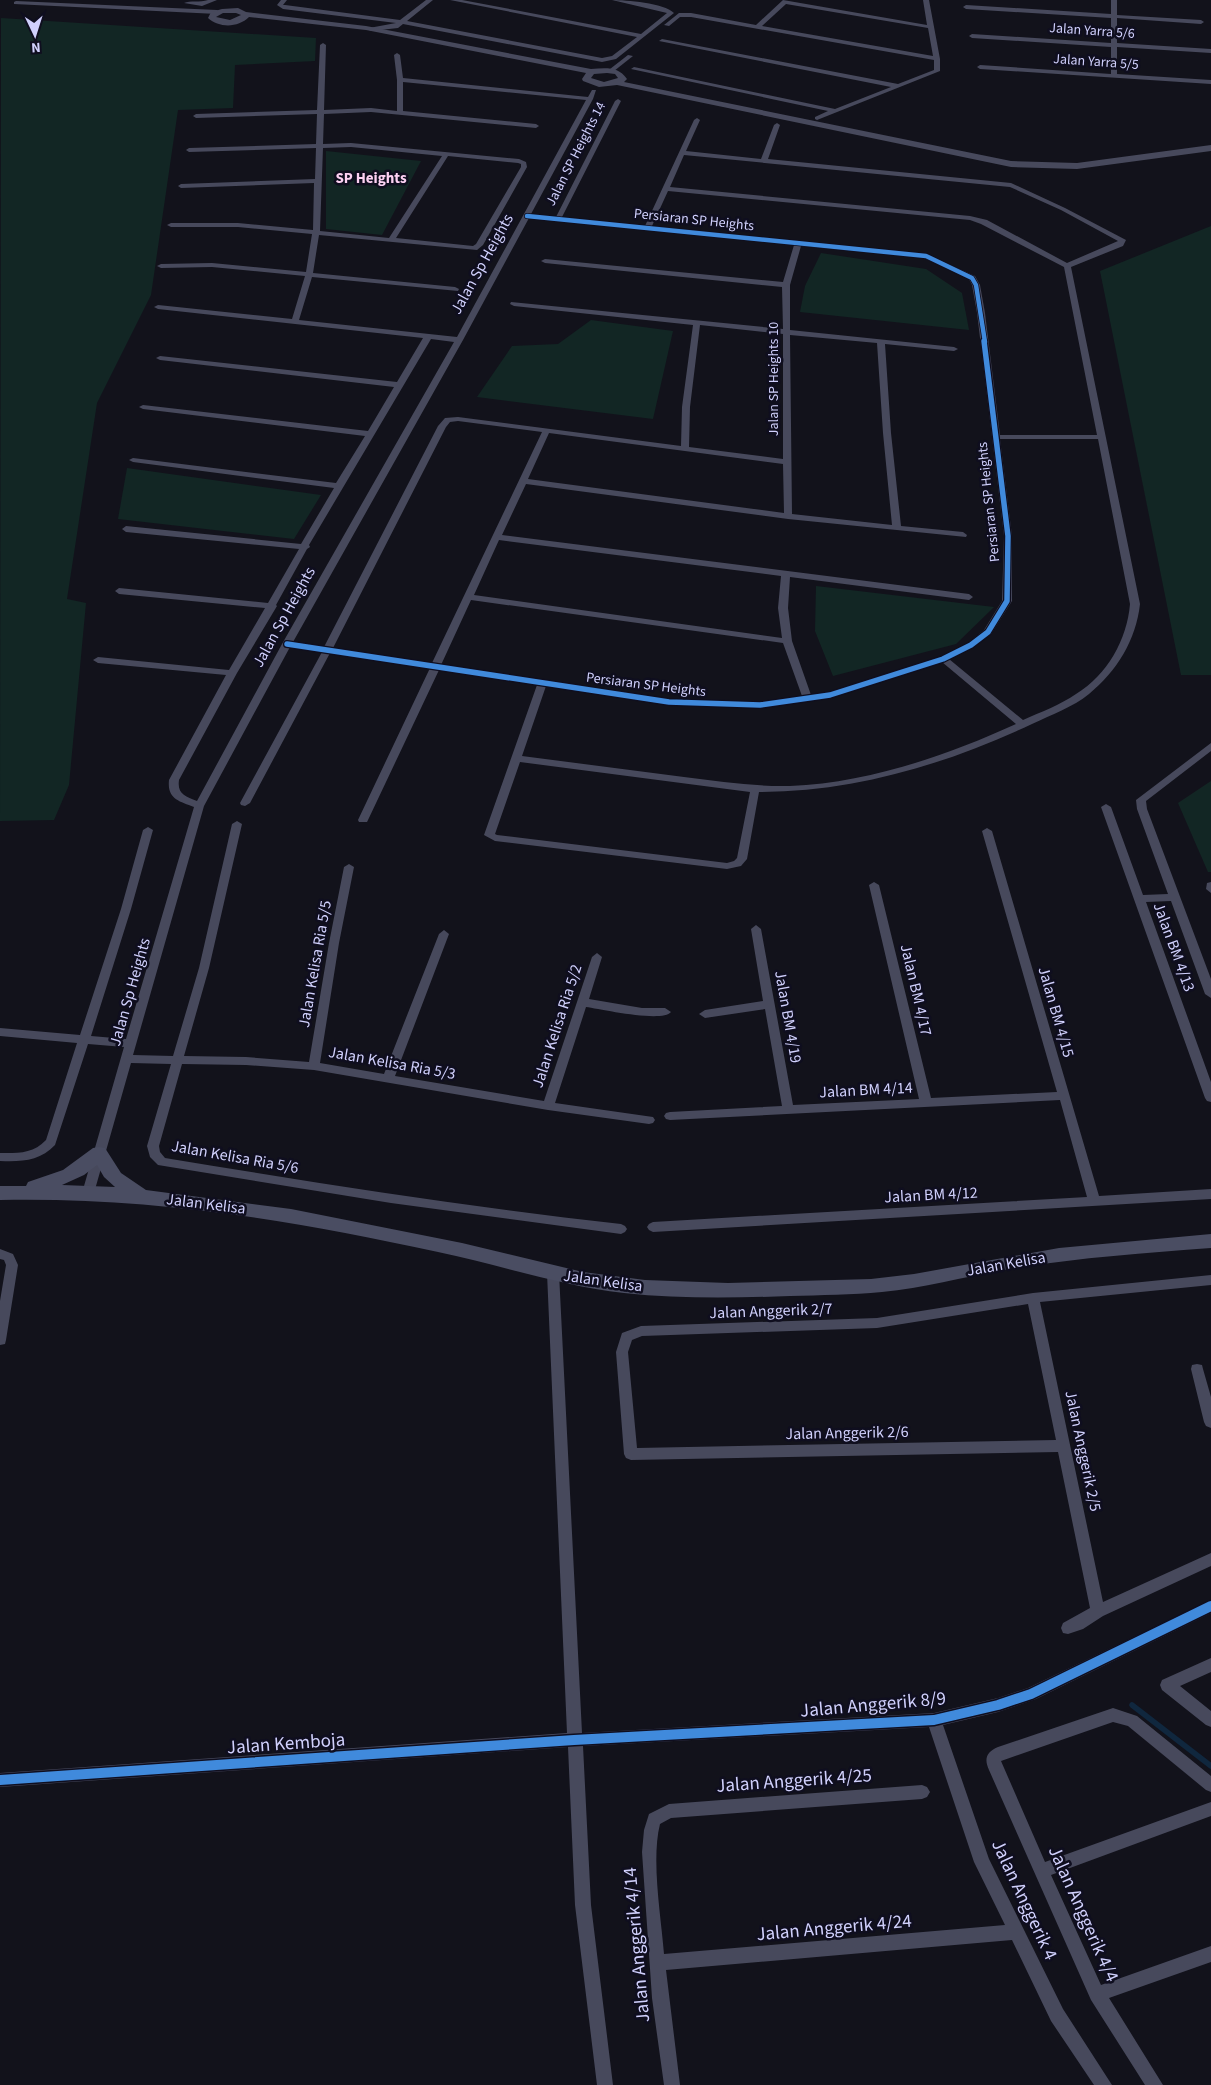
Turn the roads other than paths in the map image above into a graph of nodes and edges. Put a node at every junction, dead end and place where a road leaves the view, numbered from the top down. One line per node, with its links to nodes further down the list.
1 (108, 0): 2 (street)
2 (213, 0)
3 (236, 0): 15 (street)
4 (284, 0): 20 (street)
5 (430, 0): 20 (street)
6 (453, 0): 25 (street)
7 (615, 0): 12 (street)
8 (926, 0): 22 (street)
9 (1114, 0): 18 (street)
10 (787, 1): 21 (street); 22 (street)
11 (17, 2): 14 (street); 16 (street)
12 (636, 2): 25 (street)
13 (966, 7): 18 (street)
14 (11, 10)
15 (227, 10): 16 (street); 17 (street)
16 (217, 12): 17 (street)
17 (243, 13): 23 (street); 36 (street)
18 (1114, 16): 19 (street); 29 (street)
19 (1201, 22)
20 (400, 24): 23 (street); 24 (street); 25 (street)
21 (757, 27): 32 (street); 35 (street)
22 (931, 27): 32 (street)
23 (371, 29): 24 (street)
24 (404, 35): 36 (street)
25 (642, 36)
26 (972, 36): 29 (street, Jalan Yarra 5/6)
27 (662, 41): 41 (street)
28 (323, 45): 43 (street)
29 (1113, 45): 30 (street, Jalan Yarra 5/6); 37 (street)
30 (1211, 51)
31 (397, 55): 38 (street)
32 (936, 59): 41 (street)
33 (980, 67): 37 (street, Jalan Yarra 5/5)
34 (634, 69): 44 (street)
35 (612, 70): 36 (street); 39 (street)
36 (588, 75): 39 (street)
37 (1114, 75): 40 (street, Jalan Yarra 5/5)
38 (400, 80): 45 (street); 61 (street, Jalan Sp Heights)
39 (620, 81): 47 (street); 53 (street)
40 (1211, 82)
41 (898, 86): 44 (street)
42 (618, 101): 62 (street, Jalan SP Heights 14)
43 (319, 111): 45 (street); 46 (street); 52 (street)
44 (836, 111): 47 (street)
45 (400, 113): 50 (street)
46 (196, 116)
47 (817, 118): 51 (street)
48 (698, 120): 55 (street)
49 (778, 125): 57 (street)
50 (536, 126)
51 (1211, 141)
52 (318, 146): 54 (street); 56 (street); 58 (street)
53 (1211, 148)
54 (189, 150)
55 (682, 153): 57 (street); 60 (street)
56 (446, 154): 66 (street); 66 (street)
57 (764, 161): 70 (street)
58 (317, 181): 59 (street); 65 (street)
59 (182, 186)
60 (666, 188): 64 (street); 70 (street)
61 (527, 216): 62 (street, Persiaran SP Heights); 80 (street, Jalan Sp Heights)
62 (558, 219): 64 (street, Persiaran SP Heights)
63 (171, 225): 65 (street)
64 (648, 228): 67 (street, Persiaran SP Heights)
65 (316, 233): 66 (street); 71 (street)
66 (391, 240)
67 (798, 243): 72 (street, Jalan SP Heights 10); 88 (street, Persiaran SP Heights)
68 (545, 261): 72 (street)
69 (161, 266): 71 (street)
70 (1068, 266): 89 (street)
71 (310, 276): 73 (street); 76 (street)
72 (786, 285): 78 (street, Jalan SP Heights 10)
73 (455, 289)
74 (514, 304): 77 (street)
75 (158, 307): 76 (street)
76 (295, 322): 79 (street)
77 (697, 323): 78 (street); 90 (street)
78 (787, 333): 81 (street); 92 (street, Jalan SP Heights 10)
79 (428, 337): 80 (street); 84 (street)
80 (459, 340): 107 (street, Jalan Sp Heights)
81 (881, 343): 82 (street); 96 (street)
82 (954, 349)
83 (160, 358): 84 (street)
84 (398, 385): 87 (street)
85 (143, 407): 87 (street)
86 (547, 430): 90 (street); 93 (street); 108 (street)
87 (370, 434): 94 (street)
88 (995, 437): 89 (street); 109 (street, Persiaran SP Heights)
89 (1100, 437): 115 (street)
90 (684, 449): 92 (street)
91 (133, 460): 94 (street)
92 (788, 462): 95 (street, Jalan SP Heights 10)
93 (523, 481): 95 (street); 99 (street)
94 (339, 486): 100 (street)
95 (788, 516): 96 (street)
96 (897, 528): 98 (street)
97 (126, 530): 100 (street)
98 (963, 534)
99 (496, 537): 101 (street); 103 (street)
100 (306, 547): 105 (street)
101 (786, 575): 104 (street); 106 (street)
102 (119, 591): 105 (street)
103 (467, 597): 106 (street); 111 (street)
104 (969, 597)
105 (272, 606): 112 (street)
106 (787, 641): 114 (street)
107 (287, 644): 108 (street, Persiaran SP Heights); 120 (street, Jalan Sp Heights)
108 (327, 651): 111 (street, Persiaran SP Heights); 119 (street)
109 (943, 659): 114 (street, Persiaran SP Heights); 115 (street)
110 (98, 660): 112 (street)
111 (434, 668): 113 (street, Persiaran SP Heights); 122 (street)
112 (232, 673): 120 (street)
113 (542, 684): 114 (street, Persiaran SP Heights); 117 (street)
114 (808, 699)
115 (1023, 725): 118 (street)
116 (1211, 746): 130 (street)
117 (515, 758): 118 (street); 118 (street)
118 (755, 789)
119 (245, 804)
120 (199, 806): 143 (street, Jalan Sp Heights)
121 (1106, 807): 131 (street, Jalan BM 4/13)
122 (363, 820)
123 (238, 824): 144 (street, Jalan Kelisa Ria 5/6)
124 (148, 830): 142 (street)
125 (986, 831): 148 (street, Jalan BM 4/15)
126 (349, 867): 146 (street, Jalan Kelisa Ria 5/5)
127 (874, 885): 150 (street, Jalan BM 4/17)
128 (1211, 885): 129 (street)
129 (1211, 889)
130 (1174, 898): 131 (street); 135 (street)
131 (1139, 900): 149 (street, Jalan BM 4/13)
132 (756, 929): 138 (street, Jalan BM 4/19)
133 (444, 934): 147 (street)
134 (596, 957): 137 (street, Jalan Kelisa Ria 5/2)
135 (1206, 968): 136 (street)
136 (1211, 994)
137 (582, 1002): 139 (street); 151 (street, Jalan Kelisa Ria 5/2)
138 (769, 1004): 140 (street); 152 (street, Jalan BM 4/19)
139 (665, 1012)
140 (705, 1014)
141 (0, 1032): 142 (street)
142 (83, 1040): 143 (street); 156 (street)
143 (132, 1044): 145 (street, Jalan Sp Heights)
144 (177, 1058): 145 (street, Jalan Kelisa Ria 5/3); 146 (street, Jalan Kelisa Ria 5/3); 163 (street, Jalan Kelisa Ria 5/6)
145 (128, 1059): 155 (street, Jalan Sp Heights)
146 (314, 1066): 147 (street, Jalan Kelisa Ria 5/3)
147 (388, 1079): 151 (street, Jalan Kelisa Ria 5/3)
148 (1064, 1096): 150 (street, Jalan BM 4/14); 161 (street, Jalan BM 4/15)
149 (1211, 1098)
150 (926, 1103): 152 (street, Jalan BM 4/14)
151 (548, 1106): 154 (street, Jalan Kelisa Ria 5/3)
152 (788, 1110): 153 (street, Jalan BM 4/14)
153 (670, 1116)
154 (649, 1120)
155 (99, 1153): 157 (main road); 158 (street, Jalan Sp Heights); 160 (main road)
156 (0, 1157)
157 (6, 1192): 158 (main road, Jalan Kelisa)
158 (88, 1193): 160 (main road, Jalan Kelisa)
159 (1211, 1194): 161 (street, Jalan BM 4/12)
160 (147, 1197): 166 (main road, Jalan Kelisa)
161 (1095, 1202): 162 (street, Jalan BM 4/12)
162 (653, 1227)
163 (621, 1229)
164 (1211, 1241): 166 (main road, Jalan Kelisa)
165 (4, 1255): 169 (street)
166 (553, 1273): 181 (street)
167 (1211, 1280): 168 (street, Jalan Anggerik 2/7)
168 (1033, 1298): 172 (street, Jalan Anggerik 2/5); 173 (street, Jalan Anggerik 2/7)
169 (0, 1340)
170 (1197, 1369): 171 (street)
171 (1211, 1422)
172 (1064, 1446): 173 (street, Jalan Anggerik 2/6); 176 (street, Jalan Anggerik 2/5)
173 (631, 1454)
174 (1211, 1559): 176 (street)
175 (1211, 1606): 179 (street, Jalan Anggerik 8/9)
176 (1098, 1611): 177 (street)
177 (1068, 1628)
178 (1211, 1665): 180 (street)
179 (934, 1720): 181 (street, Jalan Anggerik 8/9); 188 (street, Jalan Anggerik 4)
180 (1211, 1720)
181 (574, 1740): 182 (street, Jalan Kemboja); 192 (street)
182 (0, 1780)
183 (1211, 1785): 187 (street, Jalan Anggerik 4/4)
184 (922, 1792): 186 (street, Jalan Anggerik 4/25)
185 (1211, 1809): 187 (street)
186 (669, 1811): 190 (street, Jalan Anggerik 4/14)
187 (1041, 1871): 191 (street, Jalan Anggerik 4/4)
188 (1015, 1932): 190 (street, Jalan Anggerik 4/24); 194 (street, Jalan Anggerik 4)
189 (1211, 1954): 191 (street)
190 (656, 1963): 193 (street, Jalan Anggerik 4/14)
191 (1097, 1994): 195 (street, Jalan Anggerik 4/4)
192 (605, 2085)
193 (672, 2085)
194 (1104, 2085)
195 (1155, 2085)

